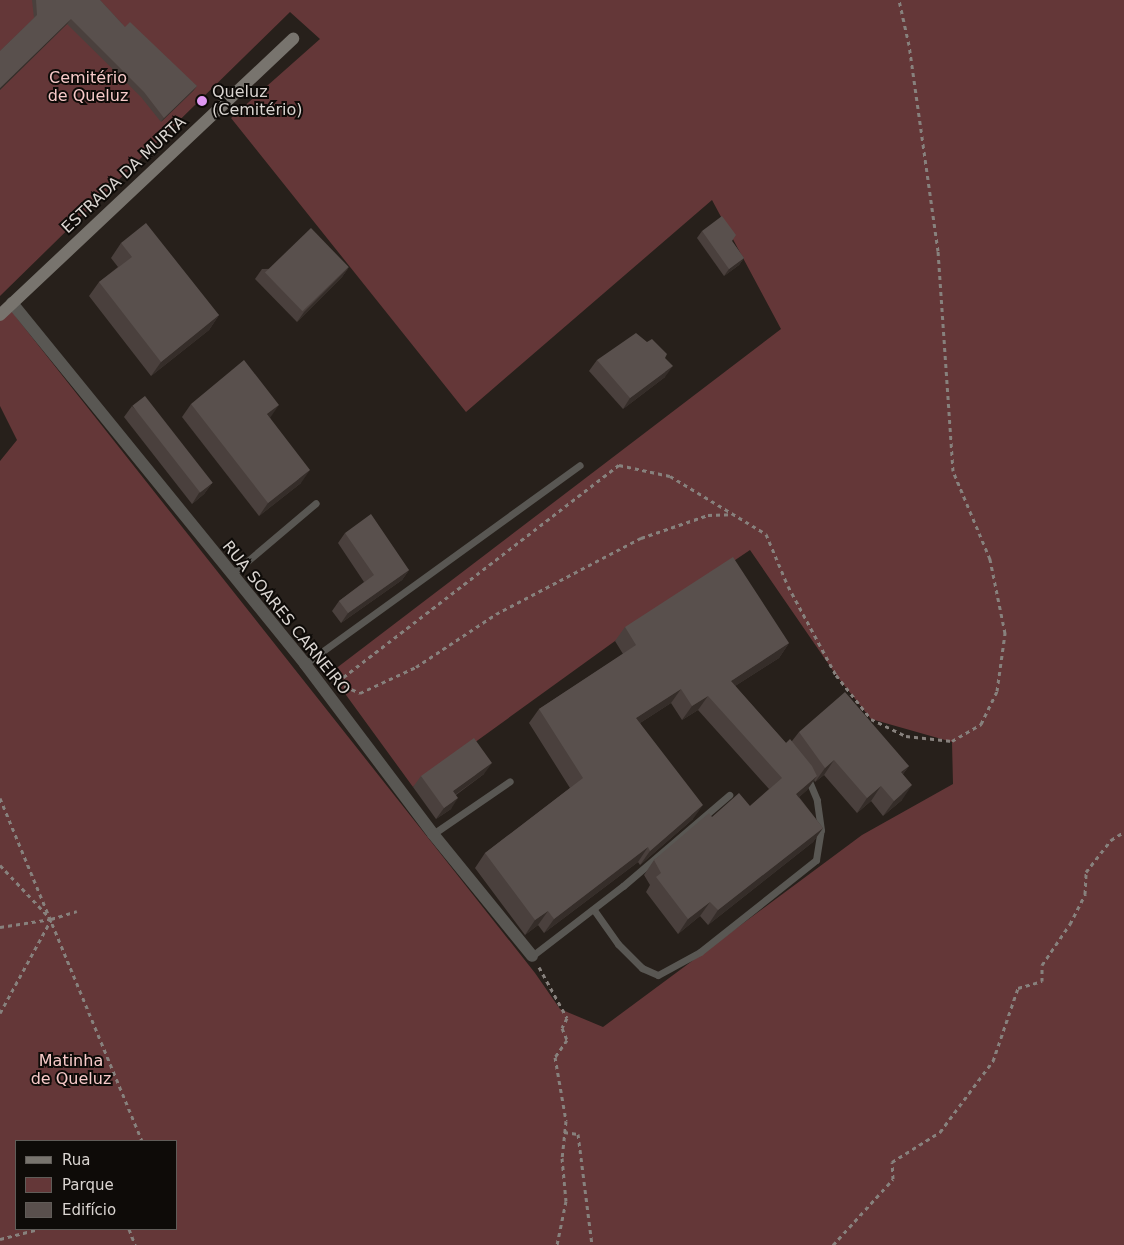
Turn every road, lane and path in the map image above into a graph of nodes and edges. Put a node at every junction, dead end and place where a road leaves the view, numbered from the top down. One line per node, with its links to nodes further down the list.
1 (899, 0): 7 (path)
2 (293, 39): 3 (street, ESTRADA DA MURTA)
3 (12, 303): 4 (street, ESTRADA DA MURTA); 8 (street, RUA SOARES CARNEIRO)
4 (0, 315)
5 (580, 465): 9 (lane)
6 (316, 503): 8 (lane)
7 (733, 514): 7 (path)
8 (231, 575): 9 (street, RUA SOARES CARNEIRO)
9 (305, 664): 15 (street, RUA SOARES CARNEIRO)
10 (801, 770): 17 (lane)
11 (510, 781): 15 (lane)
12 (729, 795): 17 (lane)
13 (0, 798): 19 (path)
14 (1124, 832): 31 (path)
15 (433, 834): 21 (street, RUA SOARES CARNEIRO)
16 (0, 865): 19 (path)
17 (594, 910): 21 (lane)
18 (77, 911): 19 (path)
19 (51, 919): 20 (path); 22 (path); 24 (path)
20 (0, 927)
21 (532, 956): 23 (path)
22 (0, 1013)
23 (564, 1132): 29 (path); 30 (path)
24 (142, 1140)
25 (35, 1230): 27 (path)
26 (129, 1230): 28 (path)
27 (0, 1239)
28 (135, 1245)
29 (556, 1245)
30 (592, 1245)
31 (833, 1245)

